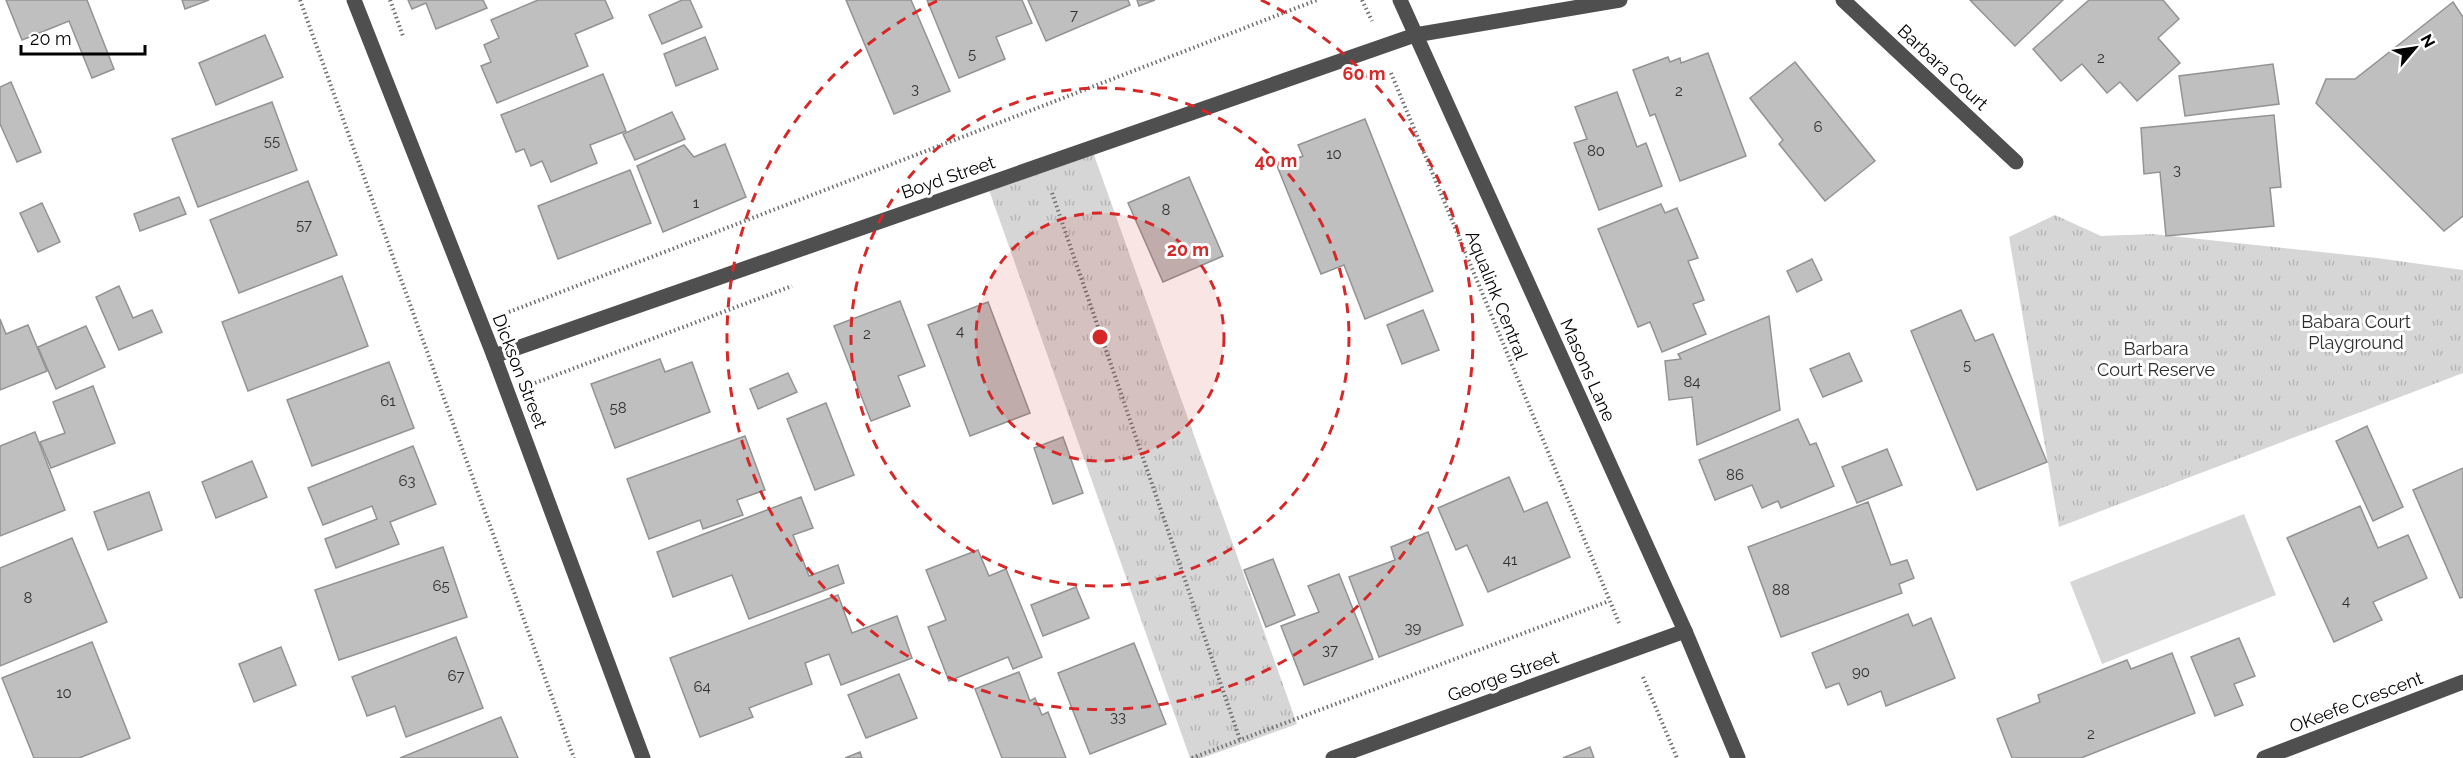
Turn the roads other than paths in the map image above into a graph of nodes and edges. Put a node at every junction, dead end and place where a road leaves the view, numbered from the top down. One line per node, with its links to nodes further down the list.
1 (354, 0): 7 (street, Dickson Street)
2 (1400, 0): 5 (street, Masons Lane)
3 (1620, 0): 5 (street, Boyd Street)
4 (1844, 0): 6 (street, Barbara Court)
5 (1415, 34): 7 (street, Boyd Street); 8 (street, Masons Lane)
6 (2016, 162)
7 (494, 356): 10 (street, Dickson Street)
8 (1685, 631): 11 (street, George Street); 12 (street, Masons Lane)
9 (2463, 682): 13 (street, OKeefe Crescent)
10 (643, 758)
11 (1334, 758)
12 (1738, 758)
13 (2264, 758)

